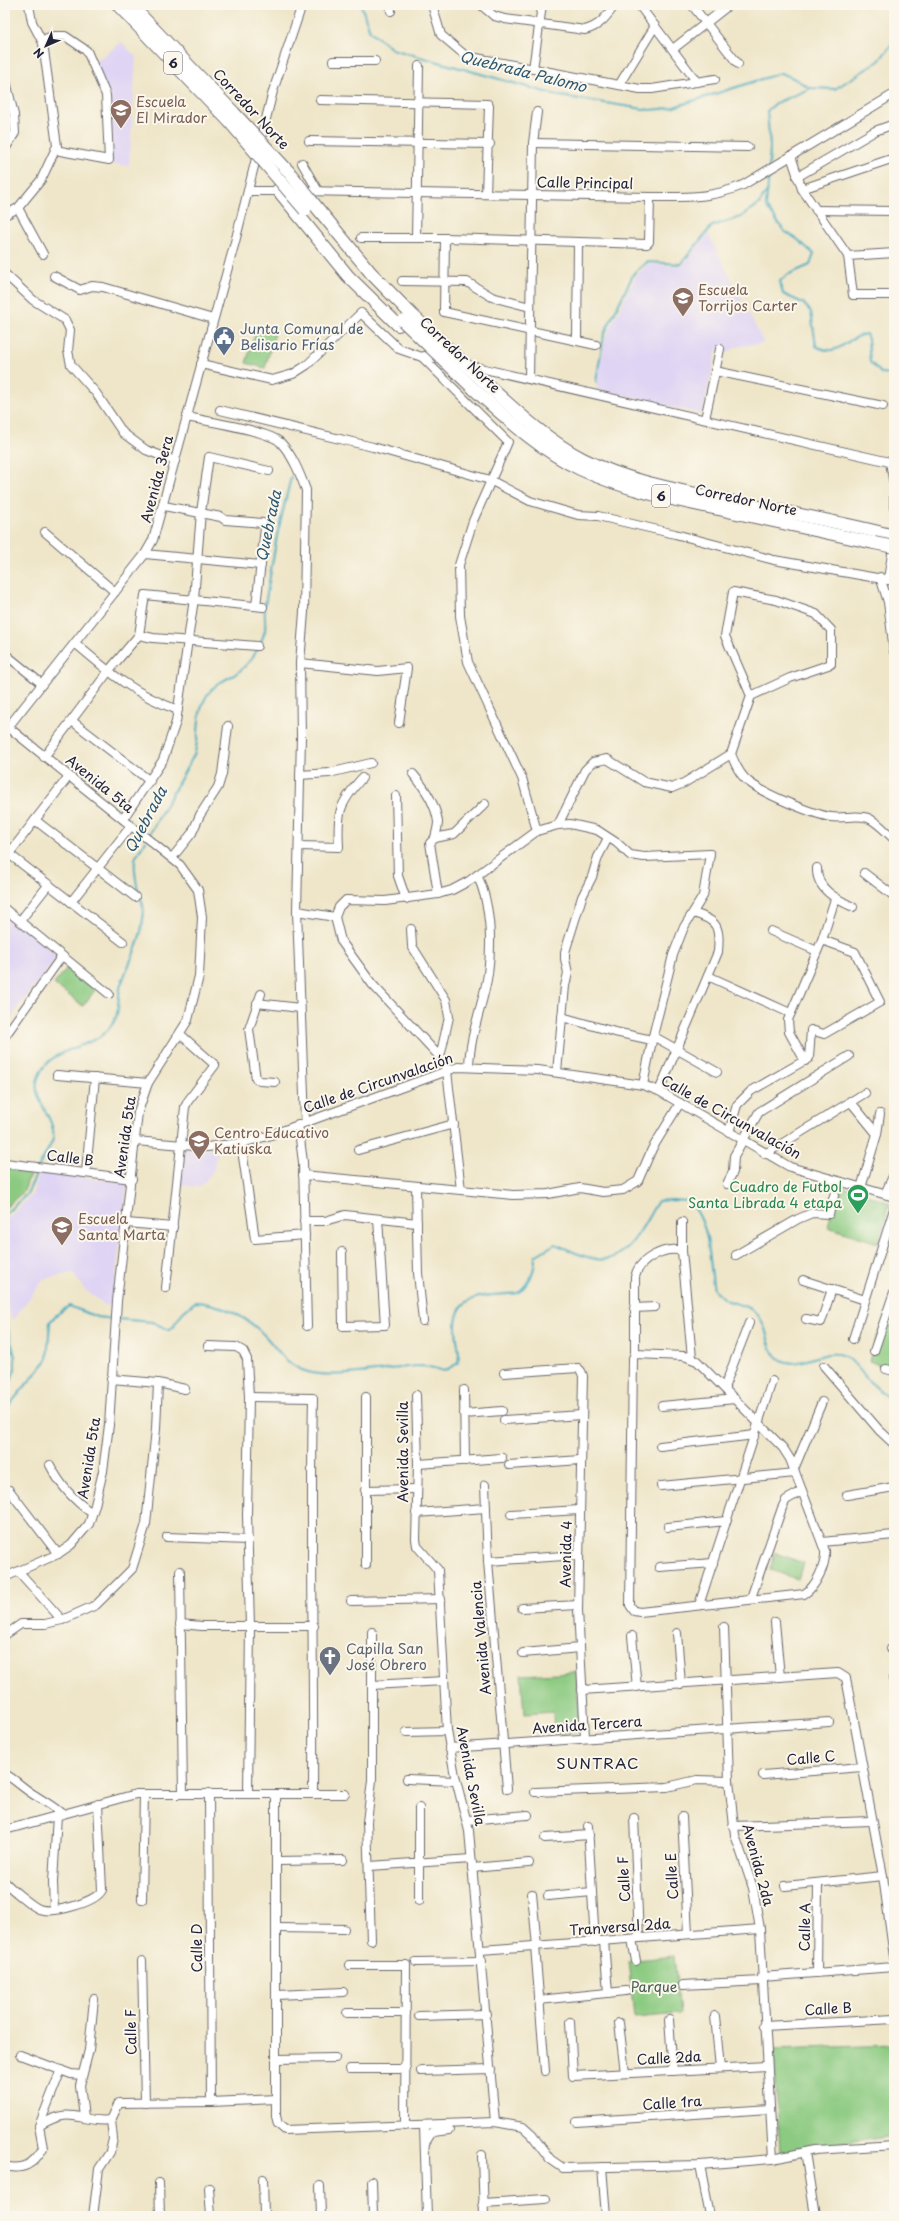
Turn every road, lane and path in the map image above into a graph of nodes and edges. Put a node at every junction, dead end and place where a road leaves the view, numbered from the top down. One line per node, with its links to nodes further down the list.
1 (29, 5): 15 (street)
2 (118, 5): 30 (highway, Corredor Norte / 6)
3 (131, 5): 30 (highway, Corredor Norte / 6)
4 (302, 5): 45 (street, Avenida 3era)
5 (432, 5): 21 (street)
6 (481, 5): 13 (street)
7 (542, 5): 13 (street)
8 (615, 5): 13 (street)
9 (639, 5): 14 (street)
10 (692, 5): 12 (street)
11 (729, 5): 12 (street)
12 (706, 23): 16 (street); 19 (street)
13 (539, 24): 21 (street)
14 (655, 26): 16 (street); 25 (street)
15 (43, 43): 38 (street); 38 (street)
16 (673, 48): 24 (street)
17 (333, 61): 18 (street)
18 (375, 61)
19 (738, 64)
20 (419, 66): 28 (street)
21 (533, 69): 25 (street)
22 (5, 77): 37 (street)
23 (715, 79): 24 (street)
24 (697, 82): 25 (street)
25 (619, 85)
26 (894, 94): 39 (street, Calle Principal)
27 (320, 100): 28 (street)
28 (418, 101): 33 (street); 35 (street)
29 (537, 112): 34 (street)
30 (231, 117): 70 (highway, Corredor Norte / 6, bridge)
31 (894, 124): 42 (street)
32 (309, 141): 33 (street)
33 (418, 141): 35 (street); 47 (street)
34 (533, 143): 36 (street); 49 (street)
35 (490, 144): 48 (street)
36 (748, 147)
37 (5, 149)
38 (55, 150): 51 (street)
39 (791, 156): 42 (street); 50 (street, Calle Principal)
40 (894, 158): 43 (street)
41 (302, 163): 46 (street)
42 (797, 176): 43 (street)
43 (802, 189): 52 (street)
44 (278, 190): 45 (street, Calle Principal); 46 (street, Calle Principal); 70 (highway)
45 (248, 191): 69 (street, Avenida 3era)
46 (318, 191): 47 (street, Calle Principal)
47 (416, 193): 48 (street, Calle Principal); 56 (street)
48 (486, 194): 49 (street, Calle Principal)
49 (533, 195): 50 (street, Calle Principal); 58 (street)
50 (650, 197): 59 (street)
51 (18, 208): 54 (street); 61 (street)
52 (816, 210): 53 (street); 62 (street)
53 (894, 211)
54 (5, 215)
55 (361, 238): 56 (street)
56 (416, 238): 57 (street)
57 (445, 238): 58 (street); 66 (street)
58 (532, 240): 59 (street); 68 (street)
59 (578, 242): 72 (street)
60 (894, 253): 62 (street)
61 (43, 254)
62 (848, 256): 67 (street)
63 (5, 274): 84 (street)
64 (54, 276): 69 (street)
65 (402, 281): 66 (street)
66 (445, 281): 68 (street); 71 (street)
67 (894, 295)
68 (530, 307): 71 (street)
69 (213, 319): 76 (street, Avenida 3era)
70 (404, 320): 79 (highway, Corredor Norte / 6, bridge); 79 (highway)
71 (530, 332): 72 (street); 78 (street)
72 (577, 341): 73 (street)
73 (596, 345)
74 (720, 349): 77 (street)
75 (422, 357): 76 (street); 78 (street); 87 (street)
76 (201, 364): 82 (street, Avenida 3era)
77 (715, 371): 80 (street); 83 (street)
78 (529, 379): 83 (street)
79 (475, 387): 95 (highway, Corredor Norte / 6); 95 (highway, Corredor Norte / 6)
80 (883, 406)
81 (220, 410): 87 (street)
82 (187, 417): 84 (street, Avenida 3era); 110 (street)
83 (705, 419): 85 (street)
84 (176, 461): 90 (street, Avenida 3era)
85 (892, 463): 88 (street)
86 (269, 471): 92 (street)
87 (490, 480): 101 (street); 133 (street)
88 (894, 484)
89 (894, 491): 91 (street)
90 (164, 506): 92 (street); 98 (street, Avenida 3era)
91 (894, 508)
92 (201, 512): 99 (street); 100 (street)
93 (45, 532): 102 (street)
94 (894, 536): 95 (highway, Corredor Norte / 6)
95 (874, 537): 97 (highway, Corredor Norte / 6, bridge)
96 (894, 542): 101 (street)
97 (894, 547)
98 (145, 554): 99 (street); 102 (street, Avenida 3era)
99 (197, 559): 100 (street); 103 (street)
100 (261, 566): 103 (street)
101 (887, 579): 108 (street)
102 (115, 592): 106 (street, Avenida 3era)
103 (194, 599): 104 (street); 105 (street)
104 (139, 635): 105 (street); 111 (street)
105 (187, 641): 107 (street); 114 (street)
106 (75, 643): 111 (street); 112 (street, Avenida 3era)
107 (256, 646)
108 (894, 652)
109 (5, 654): 112 (street)
110 (300, 663): 116 (street); 123 (street)
111 (108, 672): 114 (street); 115 (street)
112 (42, 684): 118 (street, Avenida 3era)
113 (751, 696): 113 (street); 119 (street)
114 (178, 710): 126 (street)
115 (72, 721): 120 (street); 126 (street)
116 (399, 723)
117 (228, 726): 139 (street)
118 (7, 730): 120 (street, Avenida 5ta)
119 (731, 754): 131 (street); 136 (street)
120 (44, 757): 124 (street, Avenida 5ta)
121 (370, 763): 123 (street)
122 (413, 774): 134 (street)
123 (300, 775): 137 (street)
124 (69, 776): 129 (street, Avenida 5ta); 130 (street)
125 (362, 778): 137 (street)
126 (150, 781): 129 (street)
127 (396, 796): 148 (street)
128 (485, 804): 134 (street)
129 (123, 819): 132 (street, Avenida 5ta)
130 (36, 820): 138 (street); 140 (street)
131 (558, 825): 133 (street); 135 (street)
132 (131, 826): 139 (street, Avenida 5ta); 140 (street)
133 (537, 831): 143 (street)
134 (435, 838): 145 (street)
135 (608, 838): 154 (street); 169 (street)
136 (894, 839)
137 (299, 846): 153 (street)
138 (7, 856): 144 (street)
139 (172, 858): 170 (street, Avenida 5ta)
140 (98, 868): 147 (street); 150 (street)
141 (816, 868): 149 (street)
142 (864, 873): 146 (street)
143 (477, 875): 145 (street); 177 (street)
144 (49, 884): 150 (street); 156 (street)
145 (438, 894): 148 (street)
146 (894, 896)
147 (135, 897)
148 (406, 899): 155 (street)
149 (835, 899): 151 (street); 159 (street)
150 (71, 902): 160 (street)
151 (853, 906)
152 (5, 909): 156 (street)
153 (297, 910): 155 (street); 167 (street)
154 (693, 913): 163 (street); 172 (street)
155 (336, 917): 175 (street)
156 (20, 921): 162 (street)
157 (411, 929): 175 (street)
158 (771, 931): 161 (street)
159 (822, 940): 161 (street); 176 (street)
160 (123, 942)
161 (817, 951): 168 (street)
162 (62, 956): 164 (street); 171 (street)
163 (708, 976): 168 (street); 173 (street)
164 (109, 994)
165 (261, 994): 166 (street)
166 (257, 1003): 167 (street); 183 (street)
167 (300, 1008): 191 (street)
168 (790, 1013): 176 (street)
169 (562, 1017): 172 (street); 179 (street)
170 (180, 1034): 184 (street, Avenida 5ta); 198 (street)
171 (5, 1036)
172 (652, 1038): 173 (street); 185 (street)
173 (678, 1048): 180 (street); 186 (street)
174 (849, 1056): 195 (street)
175 (440, 1057): 178 (street)
176 (805, 1061): 193 (street)
177 (469, 1066): 178 (street, Calle de Circunvalación); 179 (street, Calle de Circunvalación)
178 (447, 1071): 191 (street, Calle de Circunvalación); 192 (street)
179 (557, 1072): 185 (street, Calle de Circunvalación)
180 (717, 1072)
181 (58, 1075): 182 (street)
182 (95, 1078): 184 (street); 202 (street)
183 (275, 1082)
184 (148, 1083): 196 (street, Avenida 5ta)
185 (643, 1085): 186 (street, Calle de Circunvalación)
186 (659, 1091): 189 (street, Calle de Circunvalación)
187 (865, 1093): 188 (street)
188 (850, 1101): 194 (street); 200 (street)
189 (680, 1103): 193 (street, Calle de Circunvalación); 210 (street)
190 (880, 1114): 194 (street)
191 (302, 1122): 197 (street, Calle de Circunvalación); 204 (street)
192 (454, 1124): 199 (street); 210 (street)
193 (729, 1132): 195 (street, Calle de Circunvalación)
194 (877, 1134): 209 (street)
195 (742, 1140): 200 (street, Calle de Circunvalación); 207 (street)
196 (135, 1141): 198 (street, Calle de Circunvalación); 205 (street, Avenida 5ta)
197 (241, 1143): 198 (street, Calle de Circunvalación); 220 (street)
198 (182, 1145): 219 (street)
199 (358, 1150)
200 (765, 1154): 206 (street, Calle de Circunvalación)
201 (5, 1163): 202 (street, Calle B)
202 (86, 1172): 205 (street, Calle B)
203 (894, 1174): 211 (street)
204 (303, 1175): 208 (street); 215 (street)
205 (132, 1178): 217 (street, Avenida 5ta)
206 (838, 1181): 209 (street, Calle de Circunvalación); 223 (street)
207 (727, 1184)
208 (416, 1187): 210 (street); 218 (street)
209 (861, 1188): 211 (street, Calle de Circunvalación)
210 (461, 1190)
211 (885, 1194): 212 (street, Calle de Circunvalación)
212 (894, 1197)
213 (894, 1209): 228 (street)
214 (378, 1219): 215 (street); 218 (street); 222 (street)
215 (304, 1221): 220 (street)
216 (682, 1222): 221 (street)
217 (127, 1223): 219 (street); 242 (street, Avenida 5ta)
218 (417, 1223): 232 (street)
219 (173, 1227): 225 (street)
220 (305, 1235): 234 (street)
221 (682, 1251): 230 (street); 239 (street)
222 (342, 1252)
223 (736, 1255)
224 (803, 1280): 226 (street)
225 (166, 1288)
226 (832, 1289): 228 (street); 231 (street)
227 (894, 1292): 237 (street)
228 (865, 1300): 235 (street)
229 (655, 1307): 230 (street)
230 (634, 1308): 238 (street)
231 (806, 1319)
232 (423, 1321)
233 (749, 1322): 245 (street)
234 (307, 1326)
235 (853, 1339)
236 (208, 1346): 249 (street)
237 (874, 1351)
238 (635, 1354): 239 (street); 304 (street)
239 (692, 1358): 245 (street)
240 (824, 1366): 260 (street)
241 (504, 1373): 256 (street, Avenida 4)
242 (111, 1379): 244 (street); 280 (street, Avenida 5ta)
243 (772, 1381): 258 (street)
244 (158, 1384): 246 (street); 306 (street)
245 (724, 1388): 251 (street)
246 (185, 1389)
247 (464, 1390): 255 (street)
248 (416, 1395): 266 (street, Avenida Sevilla)
249 (249, 1397): 287 (street); 310 (street)
250 (366, 1397): 275 (street)
251 (735, 1398): 253 (street); 258 (street)
252 (822, 1402): 268 (street)
253 (662, 1406)
254 (502, 1411): 255 (street)
255 (464, 1414): 264 (street)
256 (582, 1415): 257 (street); 263 (street, Avenida 4)
257 (504, 1420)
258 (759, 1423): 259 (street); 268 (street)
259 (755, 1435): 261 (street); 269 (street)
260 (894, 1444)
261 (660, 1446)
262 (502, 1458): 264 (street)
263 (581, 1460): 267 (street); 279 (street, Avenida 4)
264 (465, 1461): 266 (street)
265 (50, 1464): 280 (street)
266 (418, 1464): 273 (street, Avenida Sevilla)
267 (509, 1465)
268 (795, 1471): 269 (street); 276 (street)
269 (740, 1479): 271 (street); 283 (street)
270 (485, 1485): 278 (street, Avenida Valencia)
271 (661, 1486)
272 (894, 1487): 277 (street)
273 (417, 1489): 275 (street); 281 (street, Avenida Sevilla)
274 (9, 1490): 291 (street)
275 (365, 1490): 295 (street)
276 (802, 1491): 289 (street); 300 (street)
277 (847, 1495)
278 (486, 1508): 281 (street); 293 (street, Avenida Valencia)
279 (580, 1510): 282 (street); 292 (street, Avenida 4)
280 (92, 1513): 291 (street, Avenida 5ta)
281 (416, 1513): 301 (street, Avenida Sevilla)
282 (511, 1514)
283 (726, 1521): 284 (street); 294 (street)
284 (668, 1527)
285 (894, 1535): 288 (street)
286 (167, 1537): 287 (street)
287 (248, 1540): 309 (street)
288 (834, 1540): 289 (street); 290 (street)
289 (822, 1542): 290 (street)
290 (825, 1552): 300 (street)
291 (58, 1554): 298 (street, Avenida 5ta)
292 (579, 1555): 293 (street); 303 (street, Avenida 4)
293 (488, 1561): 330 (street, Avenida Valencia)
294 (713, 1563): 296 (street); 304 (street)
295 (366, 1565)
296 (659, 1567)
297 (180, 1571): 308 (street)
298 (19, 1572): 299 (street, Avenida 5ta); 306 (street)
299 (6, 1575)
300 (751, 1598): 304 (street)
301 (440, 1599): 302 (street); 319 (street, Avenida Sevilla)
302 (350, 1601)
303 (578, 1605): 305 (street); 316 (street, Avenida 4)
304 (699, 1605)
305 (522, 1608)
306 (62, 1620): 314 (street)
307 (775, 1622): 318 (street)
308 (180, 1624): 309 (street); 343 (street)
309 (250, 1626): 310 (street); 341 (street)
310 (314, 1626): 345 (street)
311 (724, 1626): 320 (street, Avenida 2da)
312 (372, 1632): 322 (street)
313 (677, 1633): 321 (street)
314 (5, 1635)
315 (632, 1636): 323 (street)
316 (580, 1648): 317 (street); 324 (street, Avenida 4)
317 (524, 1653)
318 (780, 1677): 320 (street); 332 (street)
319 (444, 1681): 322 (street); 327 (street, Avenida Sevilla)
320 (725, 1681): 321 (street); 326 (street, Avenida 2da)
321 (681, 1684): 323 (street)
322 (372, 1685): 365 (street)
323 (637, 1687): 324 (street)
324 (582, 1690): 329 (street, Avenida 4)
325 (829, 1722): 326 (street, Avenida Tercera)
326 (726, 1729): 329 (street, Avenida Tercera); 337 (street, Avenida 2da)
327 (447, 1730): 328 (street); 331 (street, Avenida Sevilla)
328 (406, 1732)
329 (585, 1738): 330 (street, Avenida Tercera)
330 (503, 1744): 331 (street, Avenida Tercera); 338 (street, Avenida Valencia)
331 (449, 1748): 336 (street, Avenida Sevilla)
332 (862, 1767): 334 (street, Calle C); 354 (street)
333 (5, 1774): 349 (street)
334 (763, 1775)
335 (406, 1779): 336 (street)
336 (456, 1780): 353 (street, Avenida Sevilla)
337 (729, 1780): 339 (street); 356 (street, Avenida 2da)
338 (507, 1790)
339 (535, 1792)
340 (209, 1793): 341 (street); 343 (street); 428 (street, Calle D)
341 (248, 1793): 344 (street)
342 (144, 1794): 343 (street); 347 (street); 373 (street)
343 (183, 1794)
344 (276, 1794): 345 (street); 361 (street)
345 (314, 1794): 346 (street)
346 (345, 1794)
347 (98, 1804): 349 (street); 375 (street)
348 (419, 1808): 362 (street)
349 (60, 1814): 357 (street); 375 (street)
350 (528, 1815): 353 (street)
351 (682, 1817): 379 (street, Calle E)
352 (634, 1818): 380 (street, Calle F)
353 (468, 1820): 364 (street, Avenida Sevilla)
354 (871, 1821): 356 (street); 366 (street)
355 (588, 1826): 358 (street)
356 (733, 1826): 378 (street, Avenida 2da)
357 (5, 1830)
358 (588, 1835): 359 (street); 370 (street)
359 (545, 1838)
360 (343, 1860): 361 (street)
361 (277, 1861): 376 (street)
362 (418, 1862): 364 (street); 365 (street); 374 (street)
363 (529, 1863): 364 (street)
364 (472, 1864): 385 (street, Avenida Sevilla)
365 (370, 1866): 381 (street)
366 (883, 1876): 368 (street); 386 (street)
367 (5, 1882): 375 (street)
368 (818, 1883): 369 (street); 393 (street, Calle A)
369 (785, 1886)
370 (592, 1892): 372 (street); 383 (street)
371 (532, 1894): 384 (street)
372 (548, 1896)
373 (142, 1900)
374 (419, 1901)
375 (54, 1909)
376 (277, 1928): 377 (street); 399 (street)
377 (344, 1929)
378 (760, 1929): 379 (street, Tranversal 2da); 394 (street, Avenida 2da)
379 (688, 1934): 380 (street, Tranversal 2da)
380 (636, 1938): 382 (street, Tranversal 2da); 389 (street, Calle F)
381 (371, 1940)
382 (604, 1941): 383 (street, Tranversal 2da); 398 (street)
383 (595, 1942): 384 (street, Tranversal 2da)
384 (536, 1946): 385 (street, Tranversal 2da); 401 (street)
385 (482, 1950): 388 (street, Avenida Sevilla)
386 (894, 1957)
387 (142, 1960): 427 (street, Calle F)
388 (482, 1961): 390 (street); 404 (street, Avenida Sevilla)
389 (636, 1961)
390 (416, 1962)
391 (349, 1965): 403 (street)
392 (894, 1967): 393 (street)
393 (817, 1973): 394 (street)
394 (762, 1979): 395 (street); 411 (street, Avenida 2da)
395 (683, 1985)
396 (626, 1991): 398 (street)
397 (343, 1992): 399 (street)
398 (608, 1993): 401 (street)
399 (277, 1995): 414 (street)
400 (94, 1999): 425 (street)
401 (539, 2000): 422 (street)
402 (347, 2013): 403 (street)
403 (406, 2013): 418 (street)
404 (487, 2014): 405 (street); 419 (street, Avenida Sevilla)
405 (419, 2016)
406 (715, 2016): 416 (street)
407 (894, 2019): 411 (street, Calle B)
408 (669, 2020): 423 (street)
409 (570, 2022): 424 (street, Calle 2da)
410 (620, 2023): 424 (street)
411 (764, 2026): 415 (street, Avenida 2da)
412 (20, 2055): 420 (street)
413 (335, 2058): 414 (street)
414 (276, 2059): 426 (street)
415 (767, 2066): 416 (street, Calle 2da); 429 (street, Avenida 2da)
416 (720, 2068): 423 (street, Calle 2da)
417 (350, 2069): 418 (street)
418 (406, 2069): 436 (street)
419 (491, 2069): 421 (street); 432 (street, Avenida Sevilla)
420 (61, 2070): 425 (street); 435 (street)
421 (420, 2071)
422 (545, 2071)
423 (673, 2071): 424 (street, Calle 2da)
424 (625, 2073)
425 (82, 2075): 430 (street)
426 (276, 2099): 428 (street); 436 (street)
427 (145, 2102): 428 (street); 431 (street)
428 (212, 2102)
429 (770, 2109): 433 (street, Calle 1ra); 442 (street, Avenida 2da)
430 (84, 2117): 431 (street); 435 (street)
431 (111, 2120): 453 (street)
432 (495, 2122): 434 (street); 445 (street)
433 (577, 2122)
434 (470, 2123): 437 (street); 438 (street)
435 (39, 2126): 444 (street)
436 (405, 2126): 437 (street)
437 (424, 2126): 438 (street)
438 (425, 2144): 459 (street)
439 (894, 2145): 440 (street)
440 (805, 2152): 442 (street); 463 (street)
441 (482, 2155): 452 (street)
442 (773, 2159): 443 (street)
443 (700, 2165): 445 (street); 462 (street)
444 (5, 2166)
445 (602, 2167): 461 (street)
446 (263, 2179): 456 (street)
447 (372, 2181): 458 (street)
448 (159, 2183): 454 (street)
449 (320, 2186): 457 (street)
450 (209, 2188): 455 (street)
451 (546, 2199): 452 (street)
452 (484, 2203): 460 (street)
453 (93, 2216)
454 (160, 2216)
455 (211, 2216)
456 (264, 2216)
457 (321, 2216)
458 (373, 2216)
459 (427, 2216)
460 (484, 2216)
461 (606, 2216)
462 (710, 2216)
463 (815, 2216)

